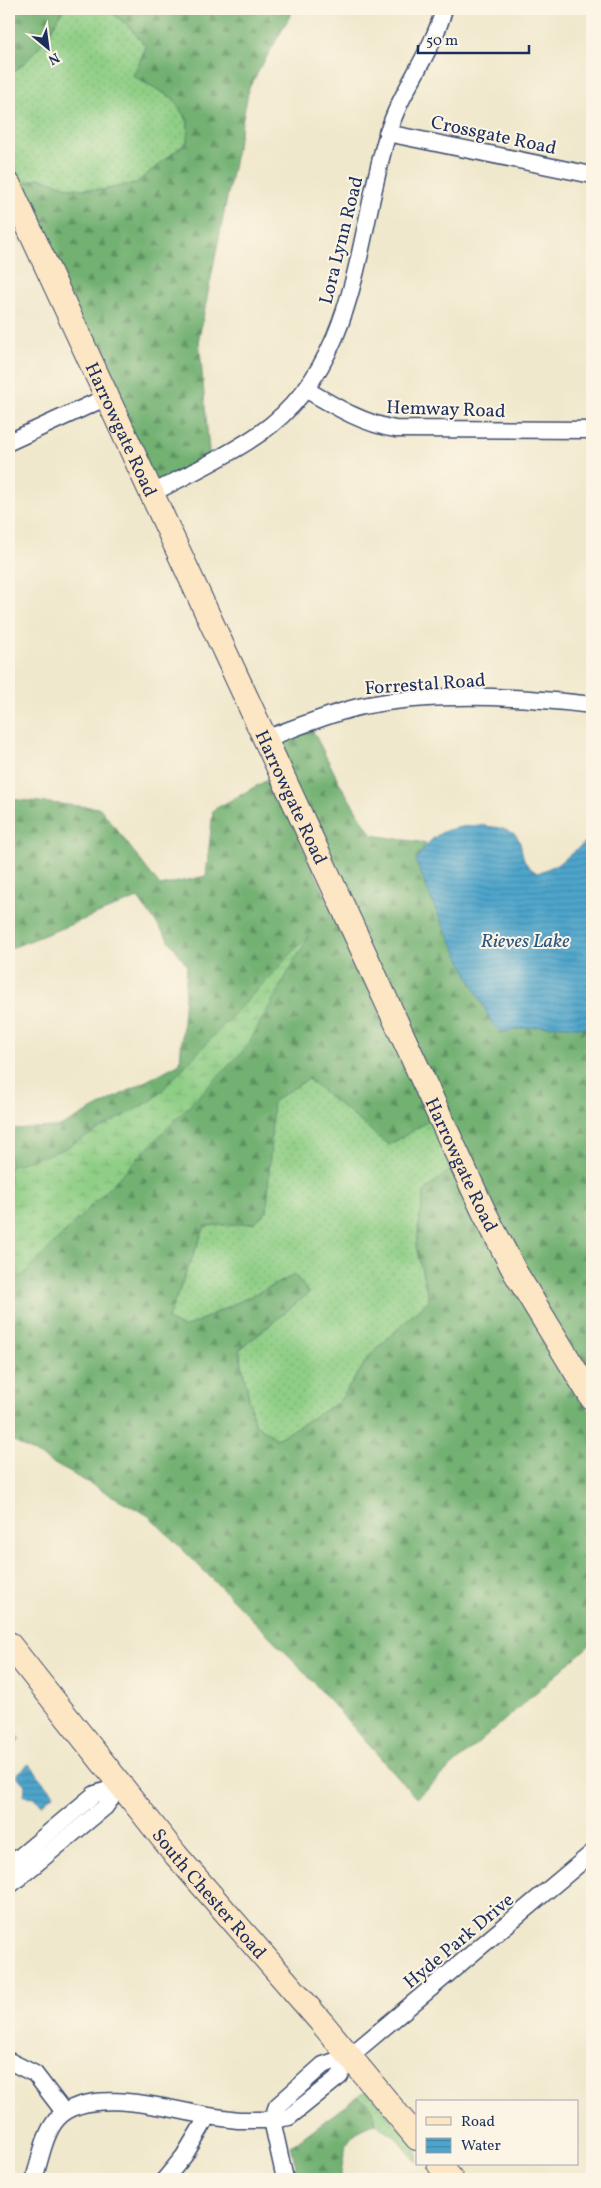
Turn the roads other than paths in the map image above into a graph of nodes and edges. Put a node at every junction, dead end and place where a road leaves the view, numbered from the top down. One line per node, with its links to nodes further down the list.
1 (444, 9): 2 (street, Lora Lynn Road)
2 (387, 133): 3 (street, Crossgate Road); 5 (street, Lora Lynn Road)
3 (592, 175)
4 (9, 185): 6 (main road, Harrowgate Road)
5 (307, 390): 7 (street, Hemway Road); 9 (street, Lora Lynn Road)
6 (107, 397): 8 (street); 9 (main road, Harrowgate Road)
7 (592, 430)
8 (9, 442)
9 (153, 493): 11 (main road, Harrowgate Road)
10 (592, 705): 11 (street, Forrestal Road)
11 (266, 739): 12 (main road, Harrowgate Road)
12 (592, 1398)
13 (9, 1644): 14 (main road, South Chester Road)
14 (120, 1786): 16 (street); 17 (street); 18 (main road, South Chester Road)
15 (592, 1853): 18 (street, Hyde Park Drive)
16 (9, 1866)
17 (9, 1886)
18 (350, 2056): 22 (street, Hyde Park Drive); 23 (main road, South Chester Road)
19 (9, 2061): 20 (street)
20 (64, 2112): 21 (street, Hyde Park Drive); 25 (street)
21 (208, 2116): 22 (street, Hyde Park Drive); 26 (street)
22 (272, 2120): 27 (street)
23 (416, 2137)
24 (441, 2166): 28 (main road)
25 (34, 2179)
26 (165, 2179)
27 (285, 2179)
28 (451, 2179)

